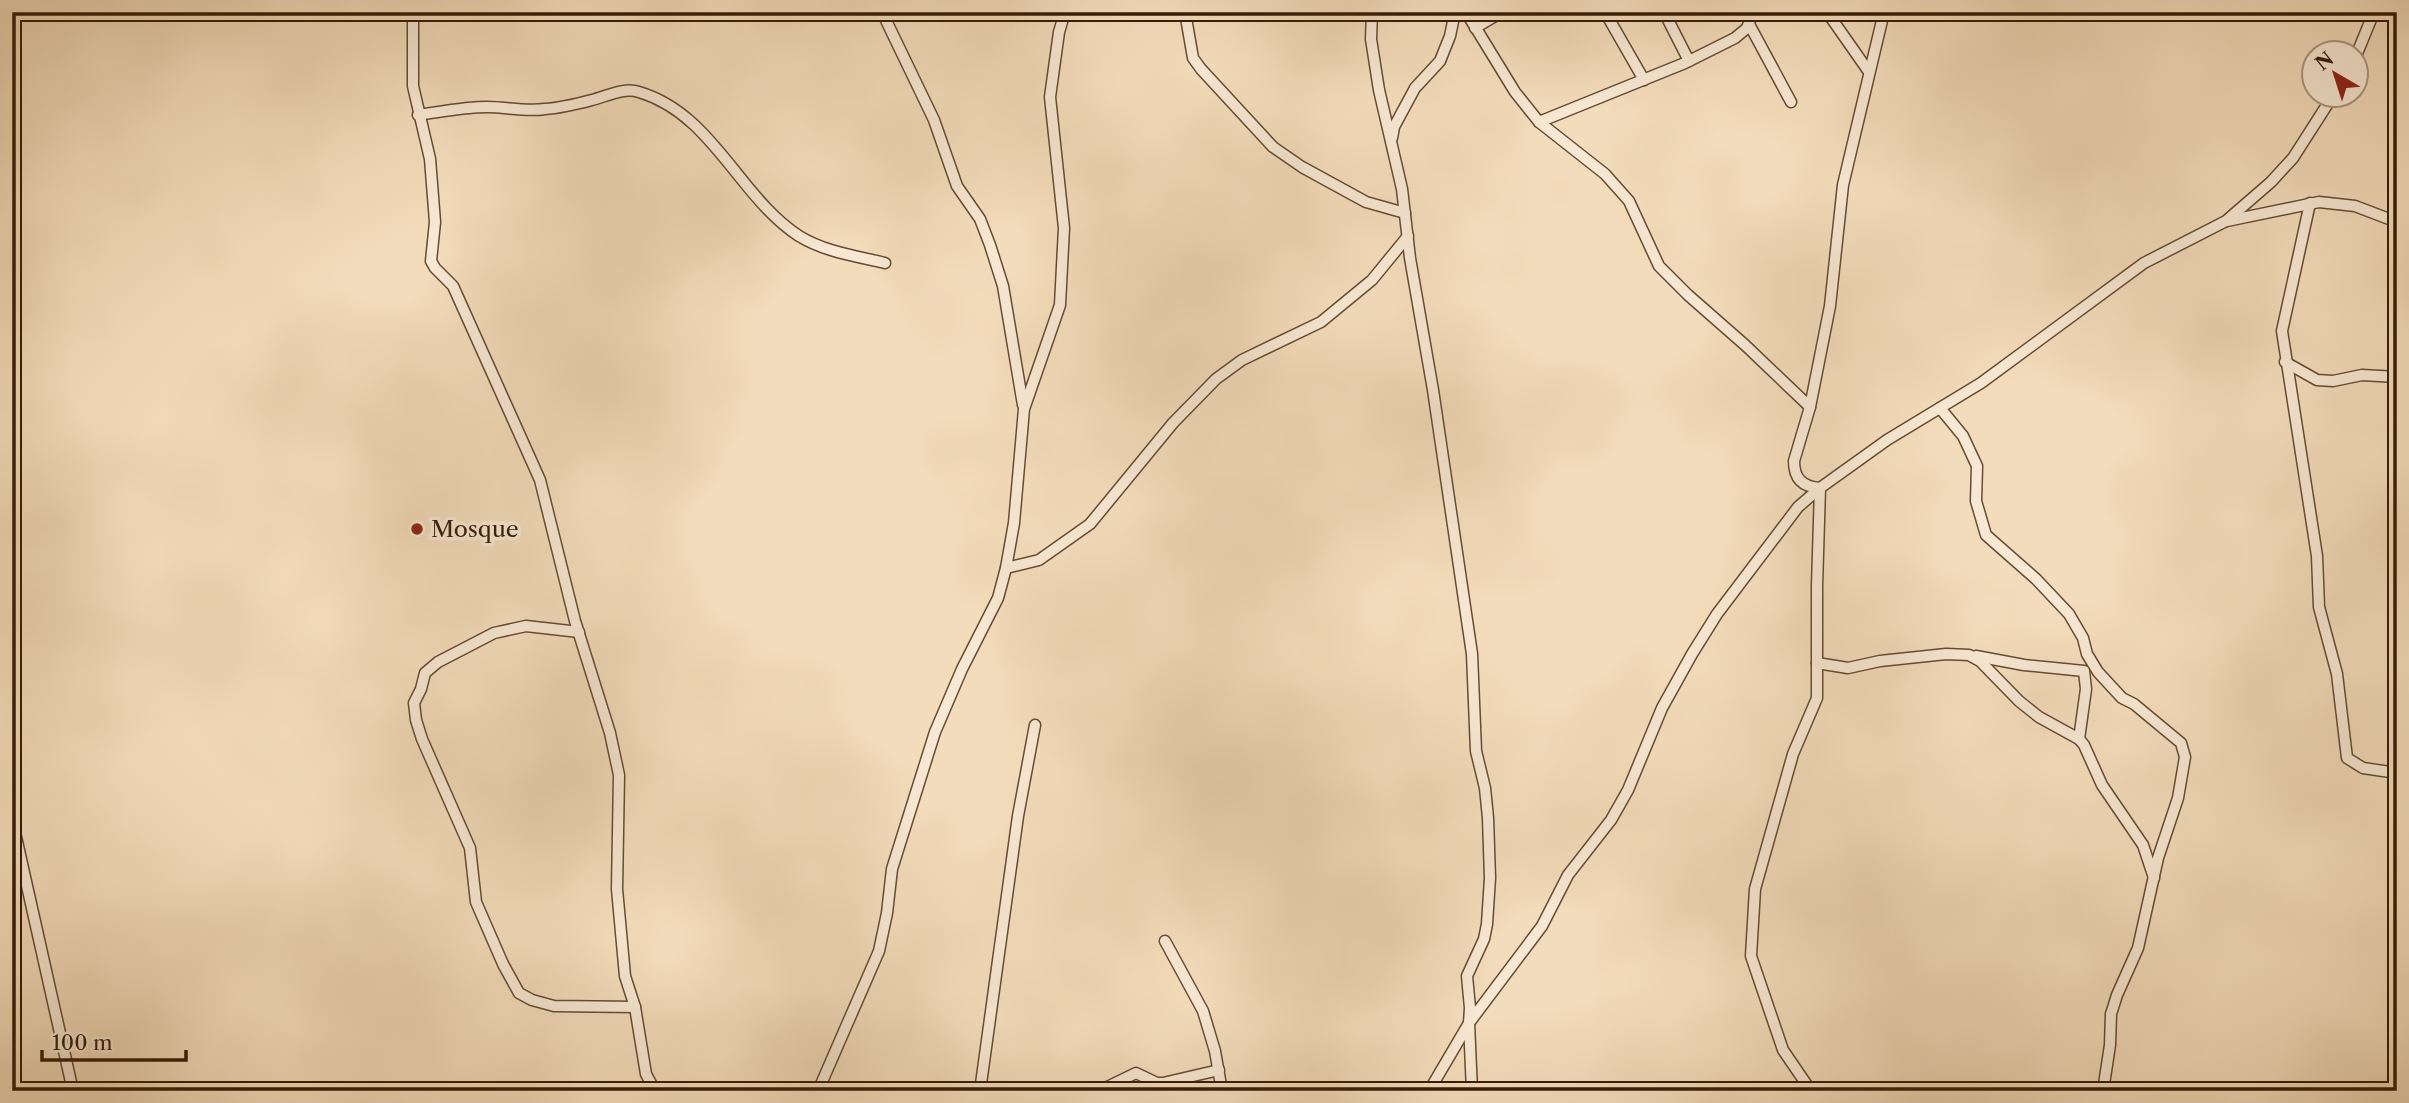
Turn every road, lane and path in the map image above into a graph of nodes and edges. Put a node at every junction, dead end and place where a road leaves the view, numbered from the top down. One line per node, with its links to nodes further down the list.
1 (413, 12): 24 (street)
2 (882, 12): 37 (street)
3 (1065, 12): 37 (street)
4 (1185, 12): 28 (street)
5 (1372, 12): 26 (street)
6 (1455, 12): 26 (street)
7 (1466, 12): 17 (street)
8 (1502, 12): 17 (street)
9 (1605, 12): 21 (street)
10 (1664, 12): 19 (street)
11 (1827, 12): 20 (street)
12 (1884, 12): 20 (street)
13 (2077, 12): 14 (street)
14 (2125, 12)
15 (2374, 12): 18 (street)
16 (1750, 16): 19 (street); 22 (street)
17 (1475, 28): 25 (street)
18 (2364, 38)
19 (1689, 61): 21 (street)
20 (1869, 72): 35 (street)
21 (1644, 80): 25 (street)
22 (1791, 102)
23 (2325, 108): 29 (street)
24 (418, 115): 32 (street); 40 (street)
25 (1539, 122): 35 (street)
26 (1393, 152): 28 (street)
27 (2310, 203): 29 (street); 30 (street); 33 (street)
28 (1405, 213): 31 (street)
29 (2225, 221): 36 (street)
30 (2397, 222)
31 (1408, 236): 39 (street); 52 (street)
32 (885, 263)
33 (2285, 362): 34 (street); 47 (street)
34 (2397, 377)
35 (1810, 407): 38 (street)
36 (1940, 408): 38 (street); 41 (street)
37 (1024, 410): 39 (street)
38 (1820, 488): 43 (street); 52 (street)
39 (1006, 568): 56 (street)
40 (579, 632): 51 (street); 51 (street)
41 (2087, 654): 44 (street); 49 (street)
42 (1969, 655): 43 (street); 44 (street); 46 (street)
43 (1817, 663): 62 (street)
44 (2084, 671): 46 (street)
45 (1035, 725): 57 (street)
46 (2079, 739): 49 (street)
47 (2397, 773)
48 (12, 819): 54 (street)
49 (2154, 879): 63 (street)
50 (1165, 941): 53 (street)
51 (635, 1007): 55 (street)
52 (1469, 1023): 60 (street); 61 (street)
53 (1219, 1070): 58 (street); 59 (street)
54 (73, 1091)
55 (655, 1091)
56 (818, 1091)
57 (980, 1091)
58 (1100, 1091)
59 (1222, 1091)
60 (1429, 1091)
61 (1472, 1091)
62 (1811, 1091)
63 (2103, 1091)

